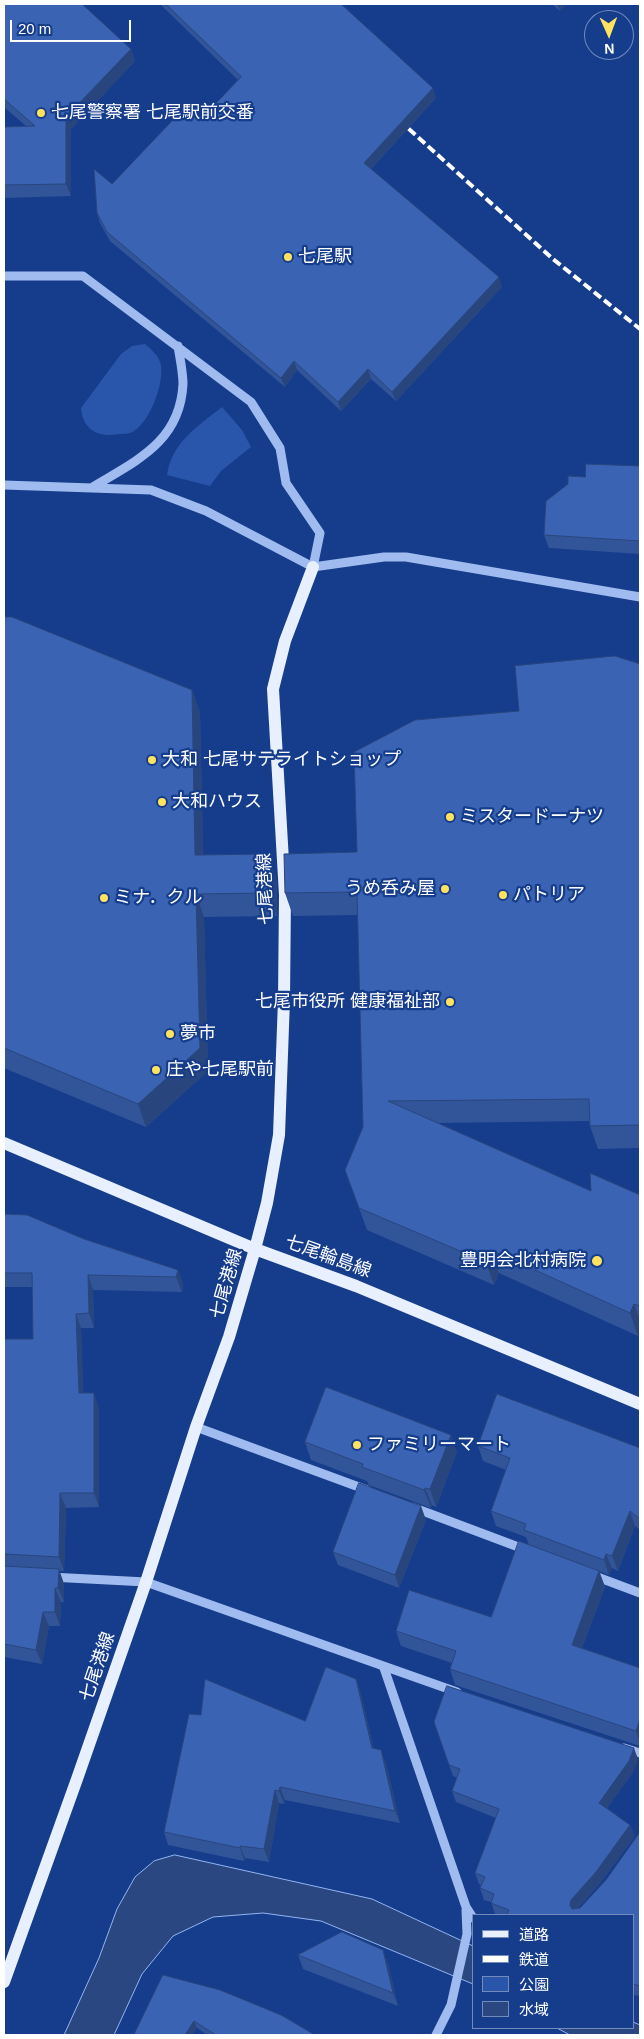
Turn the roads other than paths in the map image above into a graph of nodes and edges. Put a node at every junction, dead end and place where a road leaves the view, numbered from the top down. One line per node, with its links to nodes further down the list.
1 (4, 276): 2 (street)
2 (178, 346): 4 (street); 5 (street)
3 (4, 485): 4 (street)
4 (91, 488): 5 (street)
5 (312, 567): 6 (street); 8 (main road, 七尾港線)
6 (640, 597)
7 (4, 1143): 8 (main road, 七尾輪島線)
8 (255, 1249): 9 (main road, 七尾輪島線); 10 (main road, 七尾港線)
9 (640, 1404)
10 (196, 1426): 11 (street); 16 (main road, 七尾港線)
11 (372, 1492)
12 (400, 1503): 13 (street)
13 (538, 1555)
14 (585, 1572): 17 (street)
15 (42, 1576): 16 (street)
16 (146, 1582): 18 (street); 24 (main road, 七尾港線)
17 (640, 1593)
18 (384, 1668): 19 (street); 22 (street)
19 (466, 1695)
20 (613, 1744): 21 (street)
21 (640, 1753)
22 (466, 1907): 23 (street); 25 (street)
23 (472, 1916)
24 (4, 1982)
25 (436, 2035)

